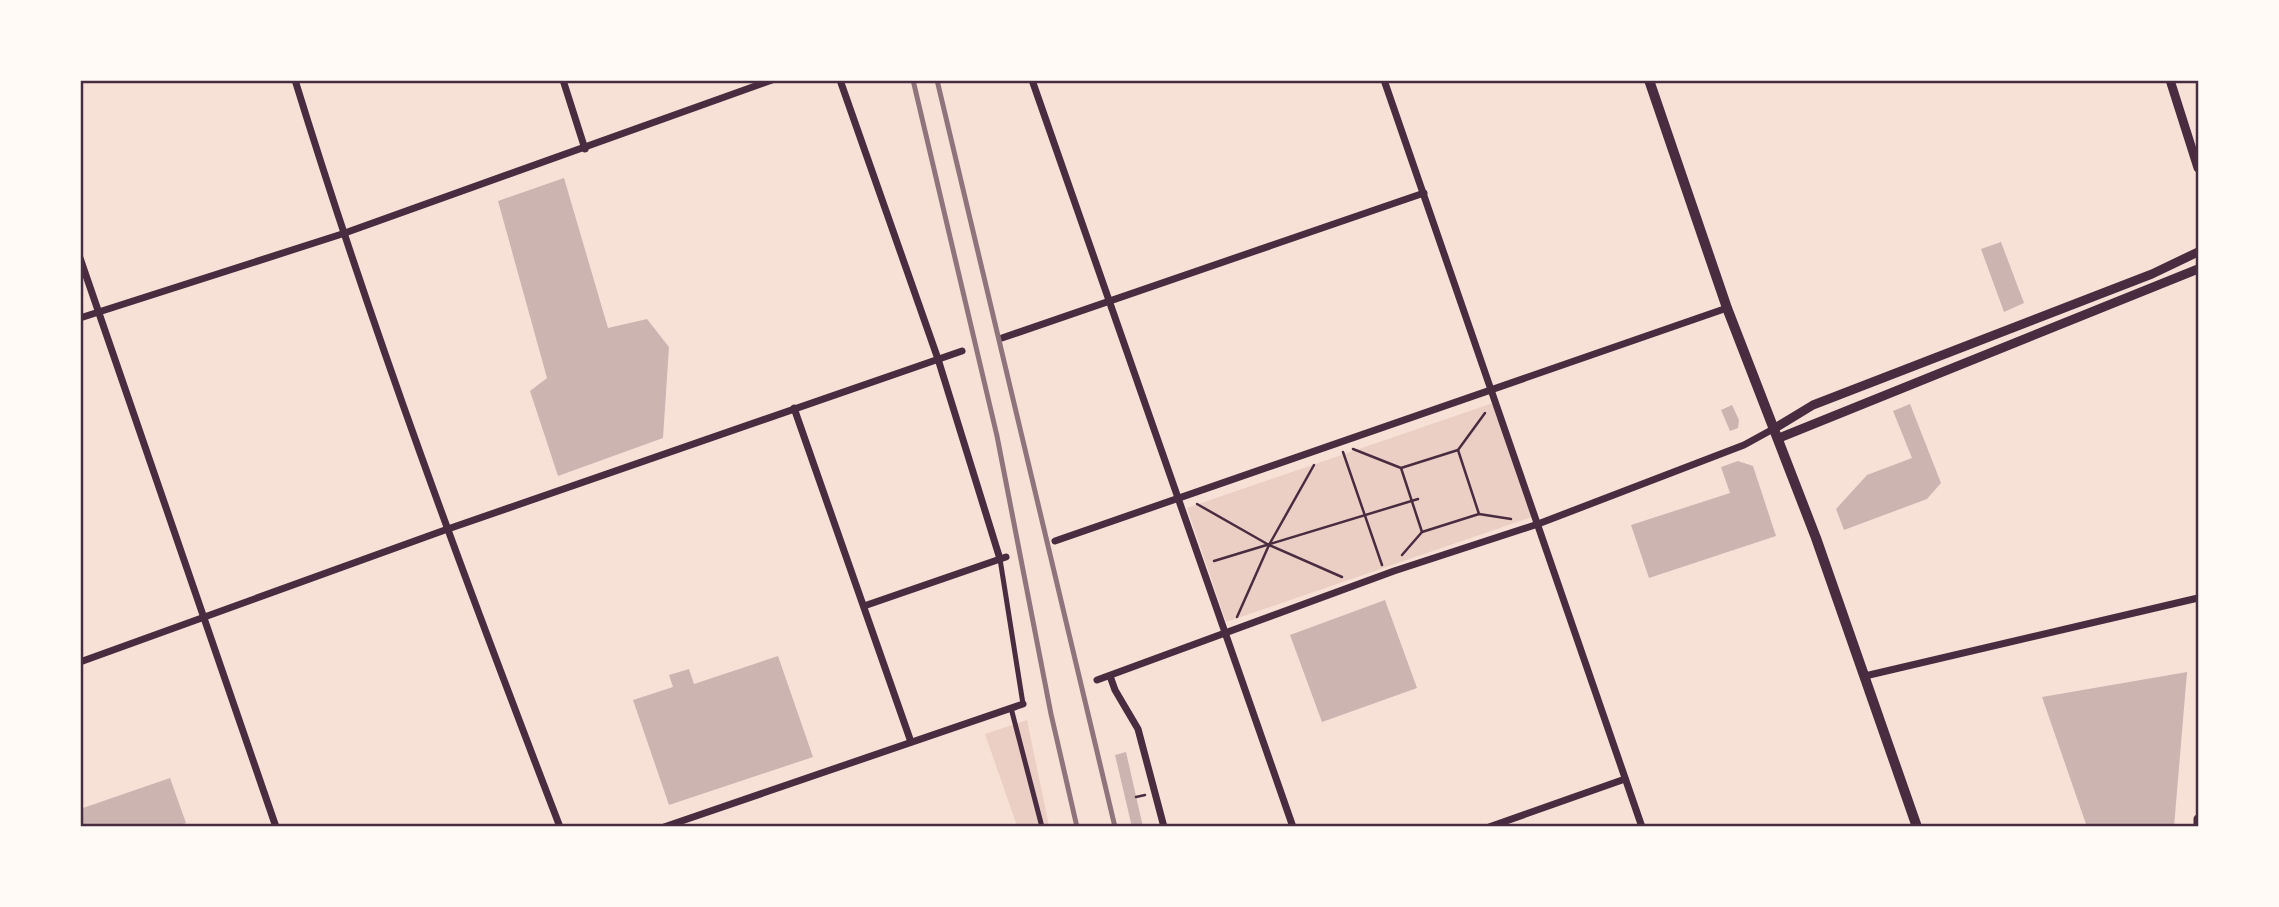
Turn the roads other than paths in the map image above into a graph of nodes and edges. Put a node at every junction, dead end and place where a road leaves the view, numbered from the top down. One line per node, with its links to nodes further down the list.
1 (295, 80): 12 (street)
2 (563, 80): 9 (street)
3 (772, 80): 9 (street)
4 (840, 80): 22 (street)
5 (1032, 80): 16 (street)
6 (1384, 80): 11 (street)
7 (1649, 80): 17 (main road)
8 (2170, 80): 10 (street)
9 (585, 149): 12 (street)
10 (2199, 168)
11 (1424, 193): 16 (street); 23 (street)
12 (342, 234): 18 (street); 28 (street)
13 (2199, 252): 25 (street)
14 (80, 258): 18 (street)
15 (2199, 269): 25 (street)
16 (1108, 303): 20 (street); 26 (street)
17 (1727, 308): 23 (street); 25 (main road)
18 (98, 312): 19 (street); 33 (street)
19 (80, 318)
20 (1002, 338)
21 (962, 351): 22 (street)
22 (938, 359): 24 (street); 30 (street)
23 (1490, 391): 26 (street); 27 (street)
24 (794, 408): 28 (street); 32 (street)
25 (1777, 433): 27 (street); 37 (main road)
26 (1177, 499): 29 (street); 34 (street)
27 (1538, 524): 34 (street); 42 (street)
28 (446, 530): 33 (street); 45 (street)
29 (1055, 541)
30 (1003, 558): 32 (street); 39 (street)
31 (2199, 598): 37 (street)
32 (864, 606): 41 (street)
33 (204, 615): 35 (street); 44 (street)
34 (1225, 636): 36 (street); 49 (street)
35 (80, 662)
36 (1110, 676): 38 (street); 48 (street)
37 (1865, 676): 52 (main road)
38 (1097, 680)
39 (1023, 704): 40 (street)
40 (1012, 708): 41 (street); 47 (street)
41 (911, 742): 46 (street)
42 (1625, 779): 50 (street); 51 (street)
43 (2199, 819): 53 (street)
44 (276, 827)
45 (560, 827)
46 (664, 827)
47 (1042, 827)
48 (1164, 827)
49 (1293, 827)
50 (1489, 827)
51 (1642, 827)
52 (1917, 827)
53 (2198, 827)

